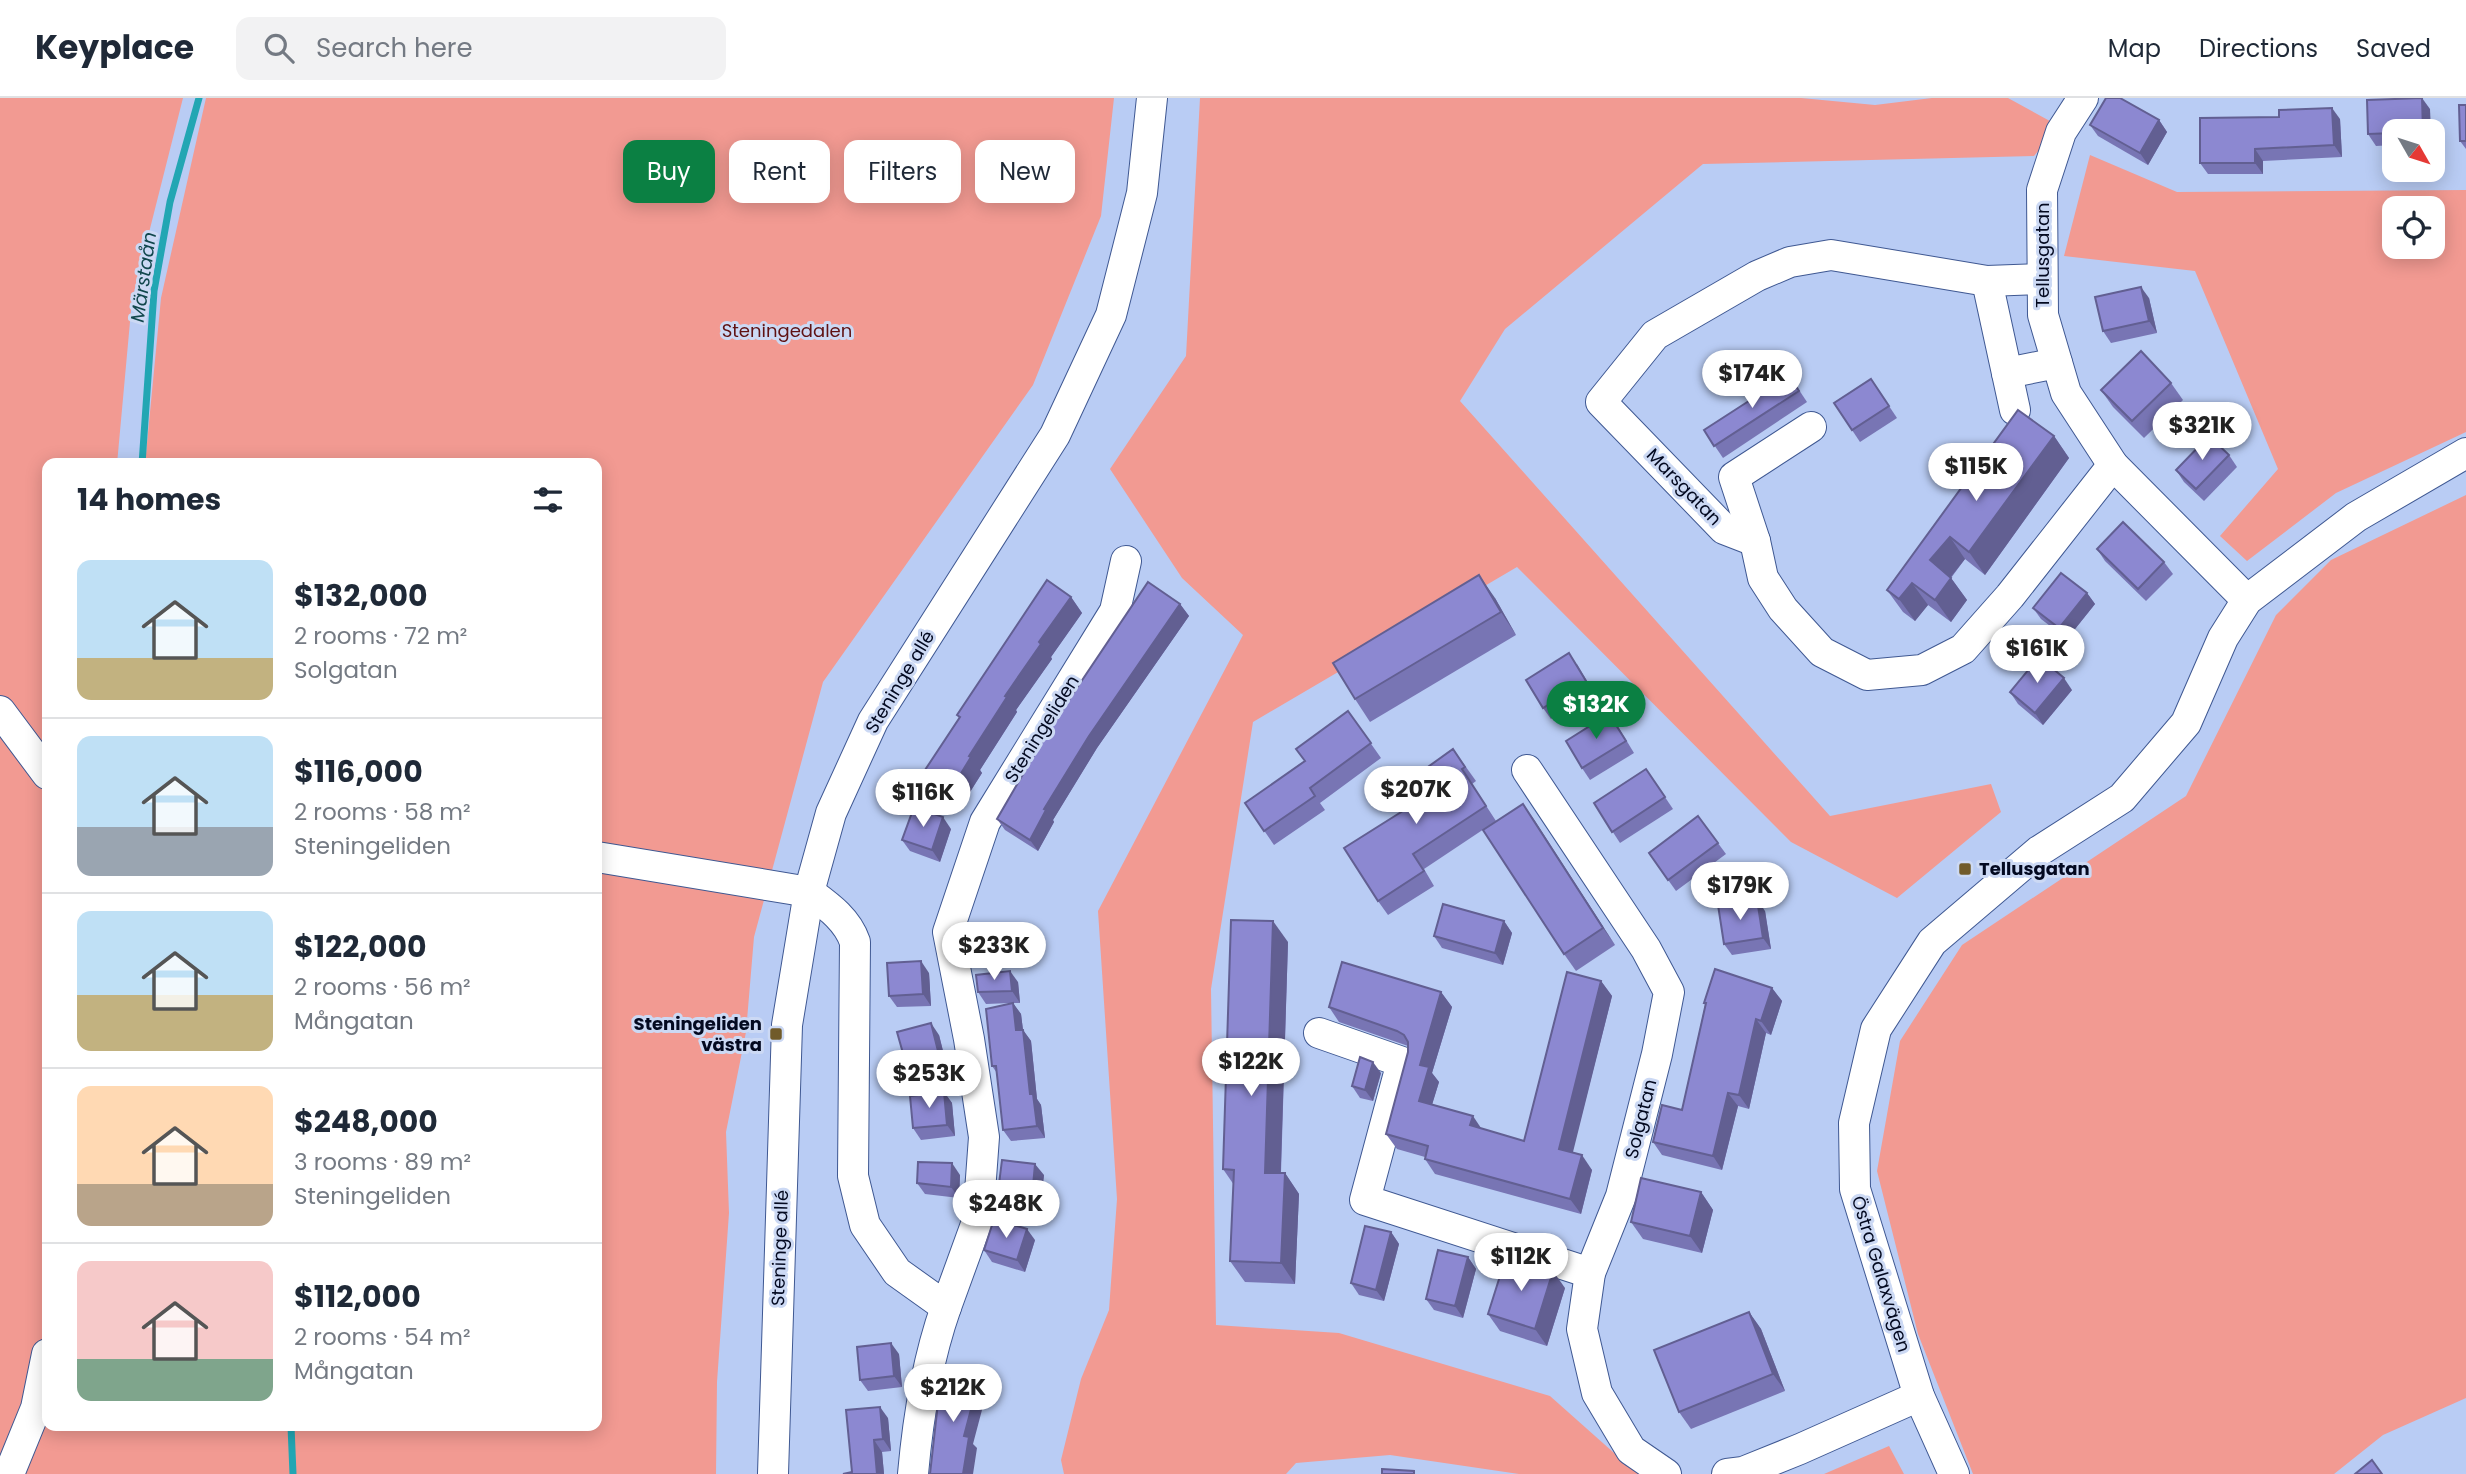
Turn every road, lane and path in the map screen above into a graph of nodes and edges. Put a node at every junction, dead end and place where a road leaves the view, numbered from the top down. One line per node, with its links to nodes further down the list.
1 (1152, 98): 18 (street, Steninge allé)
2 (2083, 98): 3 (street, Tellusgatan)
3 (2042, 279): 4 (street, Marsgatan); 5 (street, Tellusgatan)
4 (1987, 281): 6 (street); 11 (street, Marsgatan)
5 (2057, 363): 6 (street); 10 (street, Tellusgatan)
6 (2007, 373): 7 (street)
7 (2015, 410)
8 (1811, 427): 11 (street)
9 (2466, 453): 13 (street, Östra Galaxvägen)
10 (2113, 465): 11 (street); 13 (street, Tellusgatan)
11 (1755, 541)
12 (1126, 561): 21 (street, Steningeliden)
13 (2247, 600): 23 (street, Östra Galaxvägen)
14 (0, 711): 15 (street)
15 (42, 767)
16 (1527, 770): 20 (street, Solgatan)
17 (602, 858): 18 (street)
18 (809, 892): 21 (street); 25 (street, Steninge allé)
19 (1319, 1034): 20 (street)
20 (1590, 1273): 27 (street, Solgatan)
21 (946, 1307): 26 (street, Steningeliden)
22 (42, 1379): 24 (street)
23 (1919, 1396): 28 (street); 29 (street, Östra Galaxvägen)
24 (9, 1474)
25 (773, 1474)
26 (914, 1474)
27 (1666, 1474)
28 (1727, 1474)
29 (1954, 1474)

